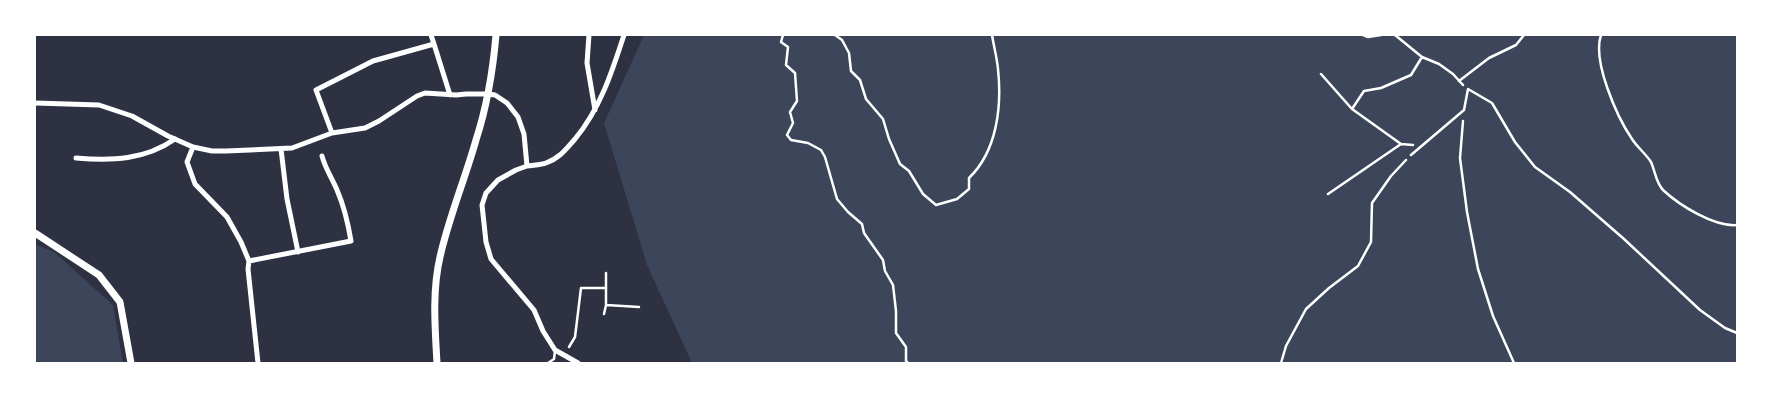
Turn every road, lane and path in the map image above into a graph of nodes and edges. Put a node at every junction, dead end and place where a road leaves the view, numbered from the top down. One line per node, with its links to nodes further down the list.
1 (431, 35): 13 (street)
2 (496, 35): 18 (street)
3 (589, 35): 22 (street)
4 (624, 35): 22 (street)
5 (783, 35): 52 (path)
6 (835, 35): 7 (path)
7 (992, 35)
8 (1363, 35): 9 (path)
9 (1381, 35)
10 (1395, 35): 14 (path)
11 (1524, 35): 16 (path)
12 (1601, 35): 35 (path)
13 (434, 44): 19 (street); 24 (street)
14 (1422, 57): 16 (path); 21 (path)
15 (1321, 74): 21 (path)
16 (1459, 82): 17 (path)
17 (1468, 89): 23 (lane); 44 (lane)
18 (488, 94): 19 (street); 33 (street); 49 (street)
19 (450, 95): 24 (street)
20 (35, 103): 25 (street)
21 (1352, 109): 26 (path)
22 (595, 110): 33 (street)
23 (1464, 110): 27 (lane); 54 (path)
24 (332, 134): 29 (street)
25 (175, 138): 28 (street); 32 (street)
26 (1401, 144): 27 (path); 34 (path)
27 (1422, 145): 30 (lane)
28 (193, 147): 29 (street); 38 (street)
29 (281, 149): 37 (street)
30 (1410, 155): 53 (path)
31 (322, 156): 37 (street)
32 (76, 158)
33 (527, 166): 45 (street)
34 (1328, 194)
35 (1737, 225)
36 (35, 233): 47 (street)
37 (298, 252): 38 (street)
38 (249, 261): 48 (street)
39 (606, 273): 40 (path)
40 (606, 288): 41 (path); 46 (path)
41 (606, 305): 42 (path); 43 (path)
42 (639, 307)
43 (604, 314)
44 (1737, 333)
45 (555, 350): 46 (street); 50 (lane)
46 (564, 355): 51 (street)
47 (131, 363)
48 (258, 363)
49 (437, 363)
50 (548, 363)
51 (578, 363)
52 (908, 363)
53 (1281, 363)
54 (1514, 363)

